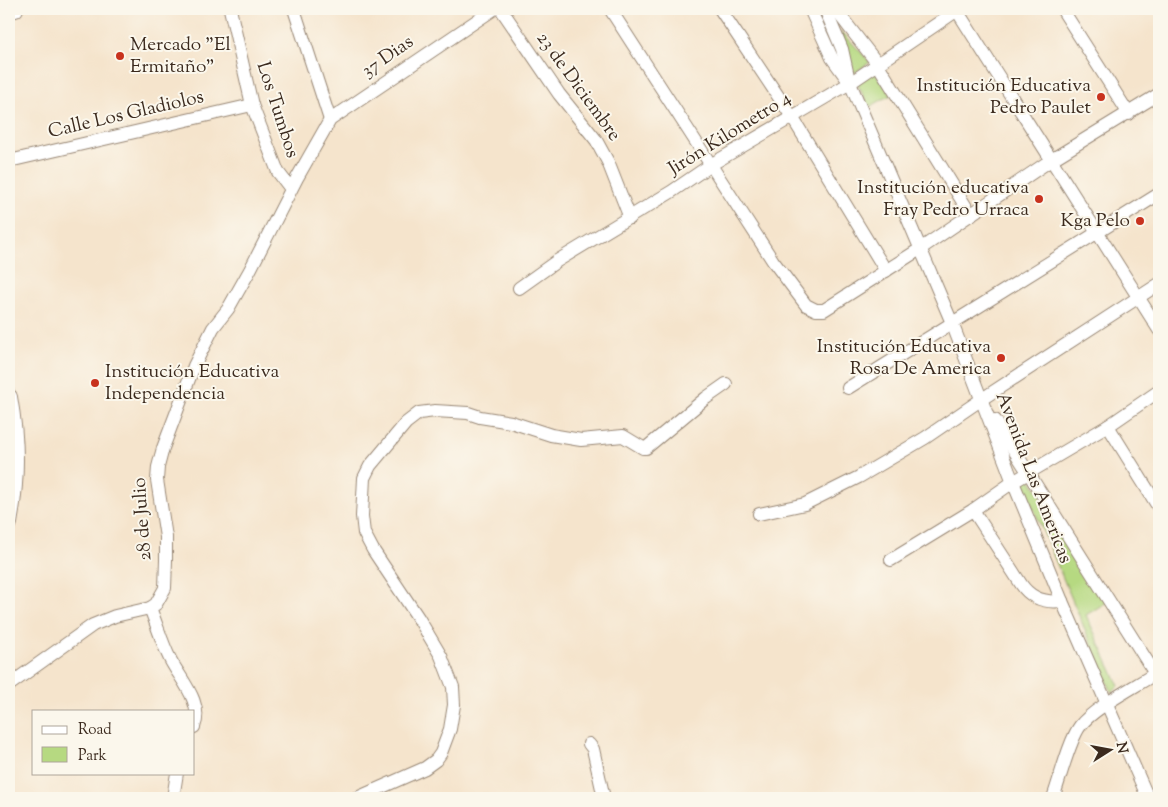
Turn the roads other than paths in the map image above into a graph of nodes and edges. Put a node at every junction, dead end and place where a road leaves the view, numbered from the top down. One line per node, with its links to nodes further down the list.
1 (15, 9): 13 (street)
2 (230, 9): 17 (street, Los Tumbos)
3 (294, 9): 20 (street)
4 (494, 9): 20 (street, 37 Dias)
5 (500, 9): 27 (street, 23 de Diciembre)
6 (610, 9): 23 (street)
7 (720, 9): 19 (street)
8 (810, 9): 15 (street, Avenida Las Americas)
9 (825, 9): 15 (street)
10 (835, 9): 14 (street)
11 (957, 9): 14 (street, Jirón Kilometro 4); 21 (street)
12 (1062, 9): 18 (street)
13 (9, 10)
14 (877, 63): 15 (street, Jirón Kilometro 4); 26 (street)
15 (850, 83): 19 (street, Jirón Kilometro 4); 29 (street, Avenida Las Americas)
16 (1158, 98): 18 (street)
17 (252, 105): 22 (street, Calle Los Gladiolos); 24 (street, Los Tumbos)
18 (1129, 114): 21 (street)
19 (792, 117): 23 (street, Jirón Kilometro 4); 30 (street)
20 (330, 120): 24 (street, 28 de Julio)
21 (1051, 160): 26 (street); 28 (street)
22 (9, 161)
23 (712, 164): 27 (street, Jirón Kilometro 4); 30 (street)
24 (291, 189): 50 (street, 28 de Julio)
25 (1159, 194): 28 (street)
26 (971, 215): 29 (street)
27 (630, 218): 32 (street, Jirón Kilometro 4)
28 (1098, 233): 33 (street); 34 (street)
29 (920, 249): 30 (street); 34 (street, Avenida Las Americas)
30 (886, 270)
31 (1159, 284): 33 (street)
32 (519, 288)
33 (1138, 297): 35 (street); 40 (street)
34 (952, 323): 37 (street); 40 (street, Avenida Las Americas)
35 (1159, 330)
36 (726, 384): 58 (street)
37 (848, 388)
38 (1159, 391): 41 (street)
39 (9, 397): 47 (street)
40 (982, 399): 42 (street); 43 (street, Avenida Las Americas); 46 (street)
41 (1108, 426): 42 (street); 44 (street)
42 (1029, 473): 43 (street); 51 (street)
43 (1013, 482): 45 (street); 49 (street, Avenida Las Americas)
44 (1159, 508)
45 (972, 510): 48 (street); 49 (street)
46 (759, 514)
47 (9, 523)
48 (891, 560)
49 (1062, 601): 53 (street, Avenida Las Americas)
50 (150, 608): 52 (street); 54 (street)
51 (1158, 675): 53 (street)
52 (9, 684)
53 (1106, 704): 60 (street); 61 (street, Avenida Las Americas)
54 (195, 724)
55 (589, 744): 59 (street)
56 (178, 774): 57 (street)
57 (173, 798)
58 (357, 798)
59 (604, 798)
60 (1053, 798)
61 (1148, 798)

